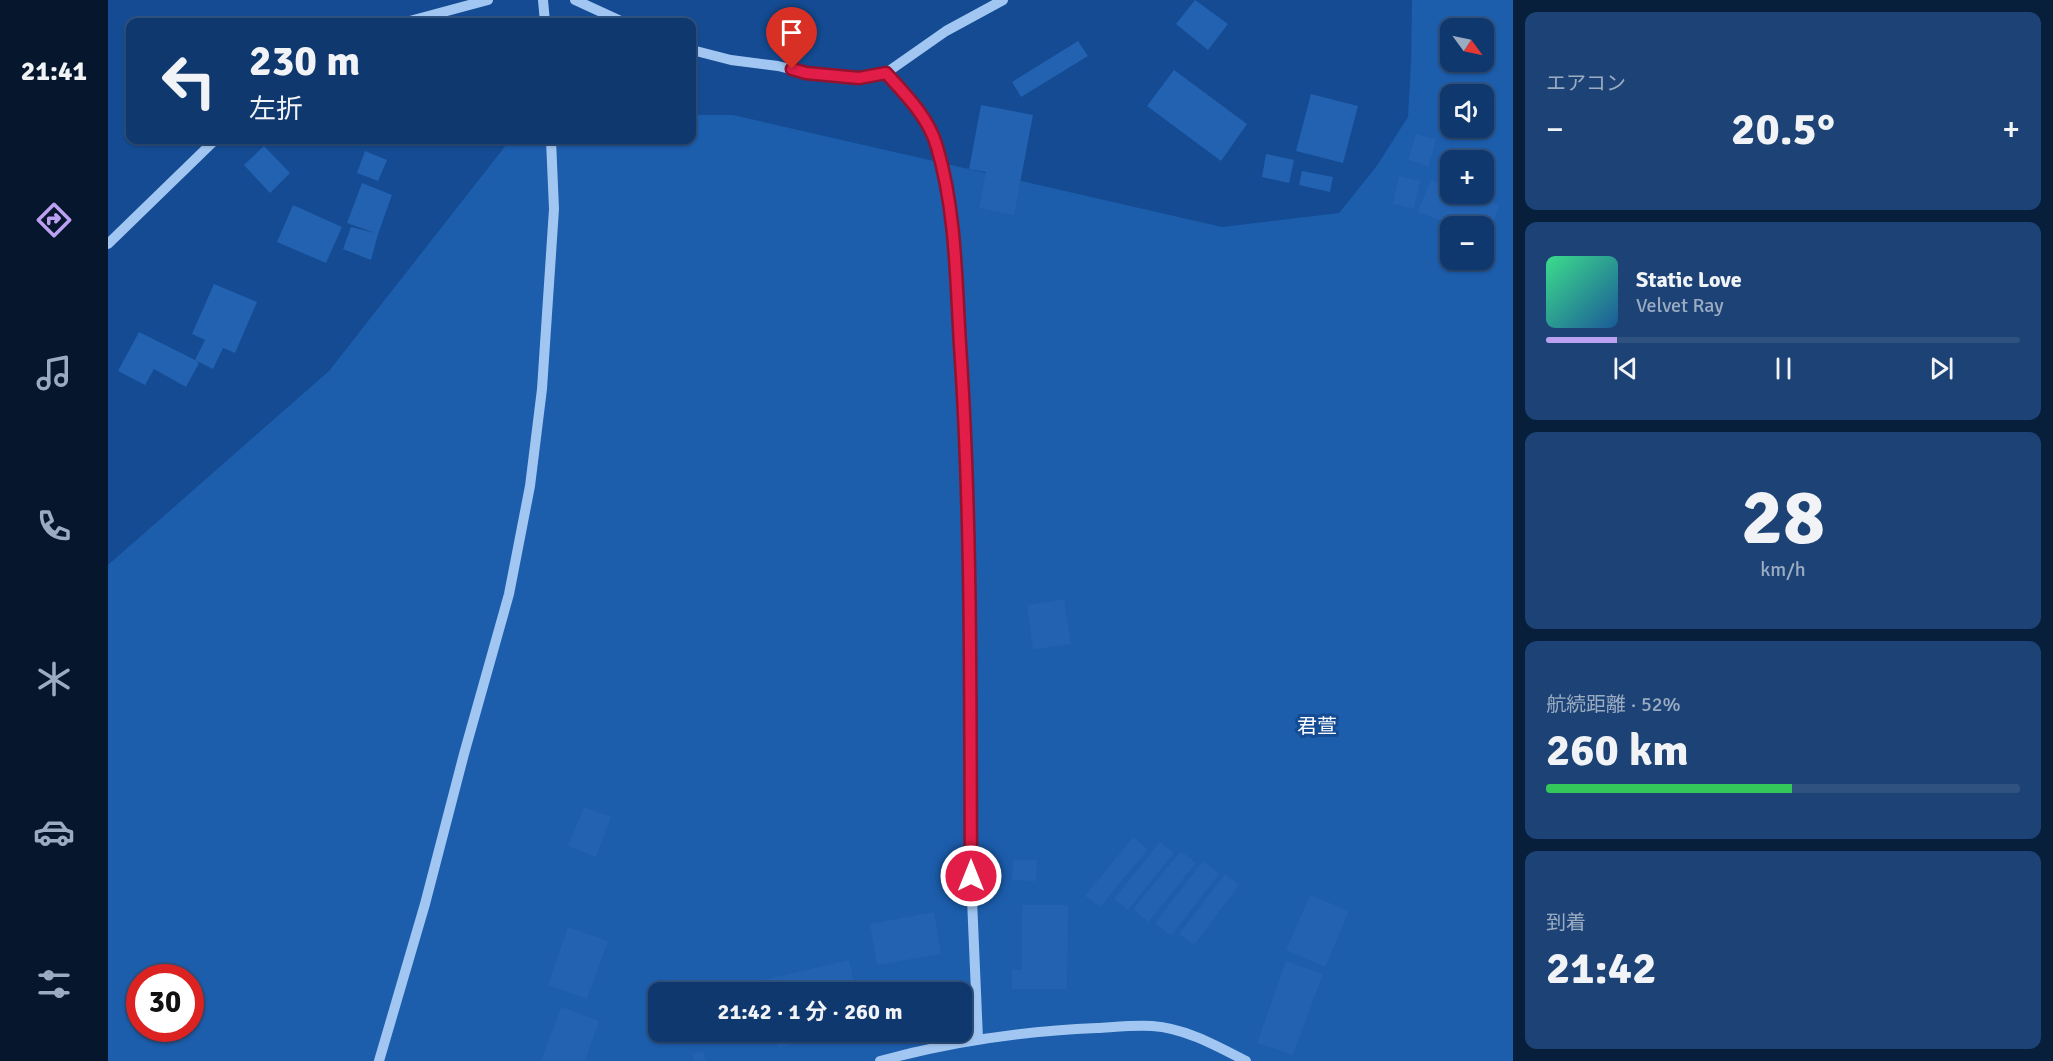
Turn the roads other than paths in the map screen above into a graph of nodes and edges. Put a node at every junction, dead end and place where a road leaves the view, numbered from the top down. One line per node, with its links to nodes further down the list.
1 (488, 0): 5 (street)
2 (543, 0): 6 (street)
3 (575, 0): 7 (street)
4 (1003, 0): 9 (street)
5 (421, 18)
6 (545, 18)
7 (613, 18)
8 (696, 51): 9 (street)
9 (886, 73): 13 (street)
10 (211, 144): 12 (street)
11 (551, 144): 14 (street)
12 (108, 244)
13 (978, 1039): 15 (street); 16 (street)
14 (379, 1061)
15 (880, 1061)
16 (1246, 1061)

